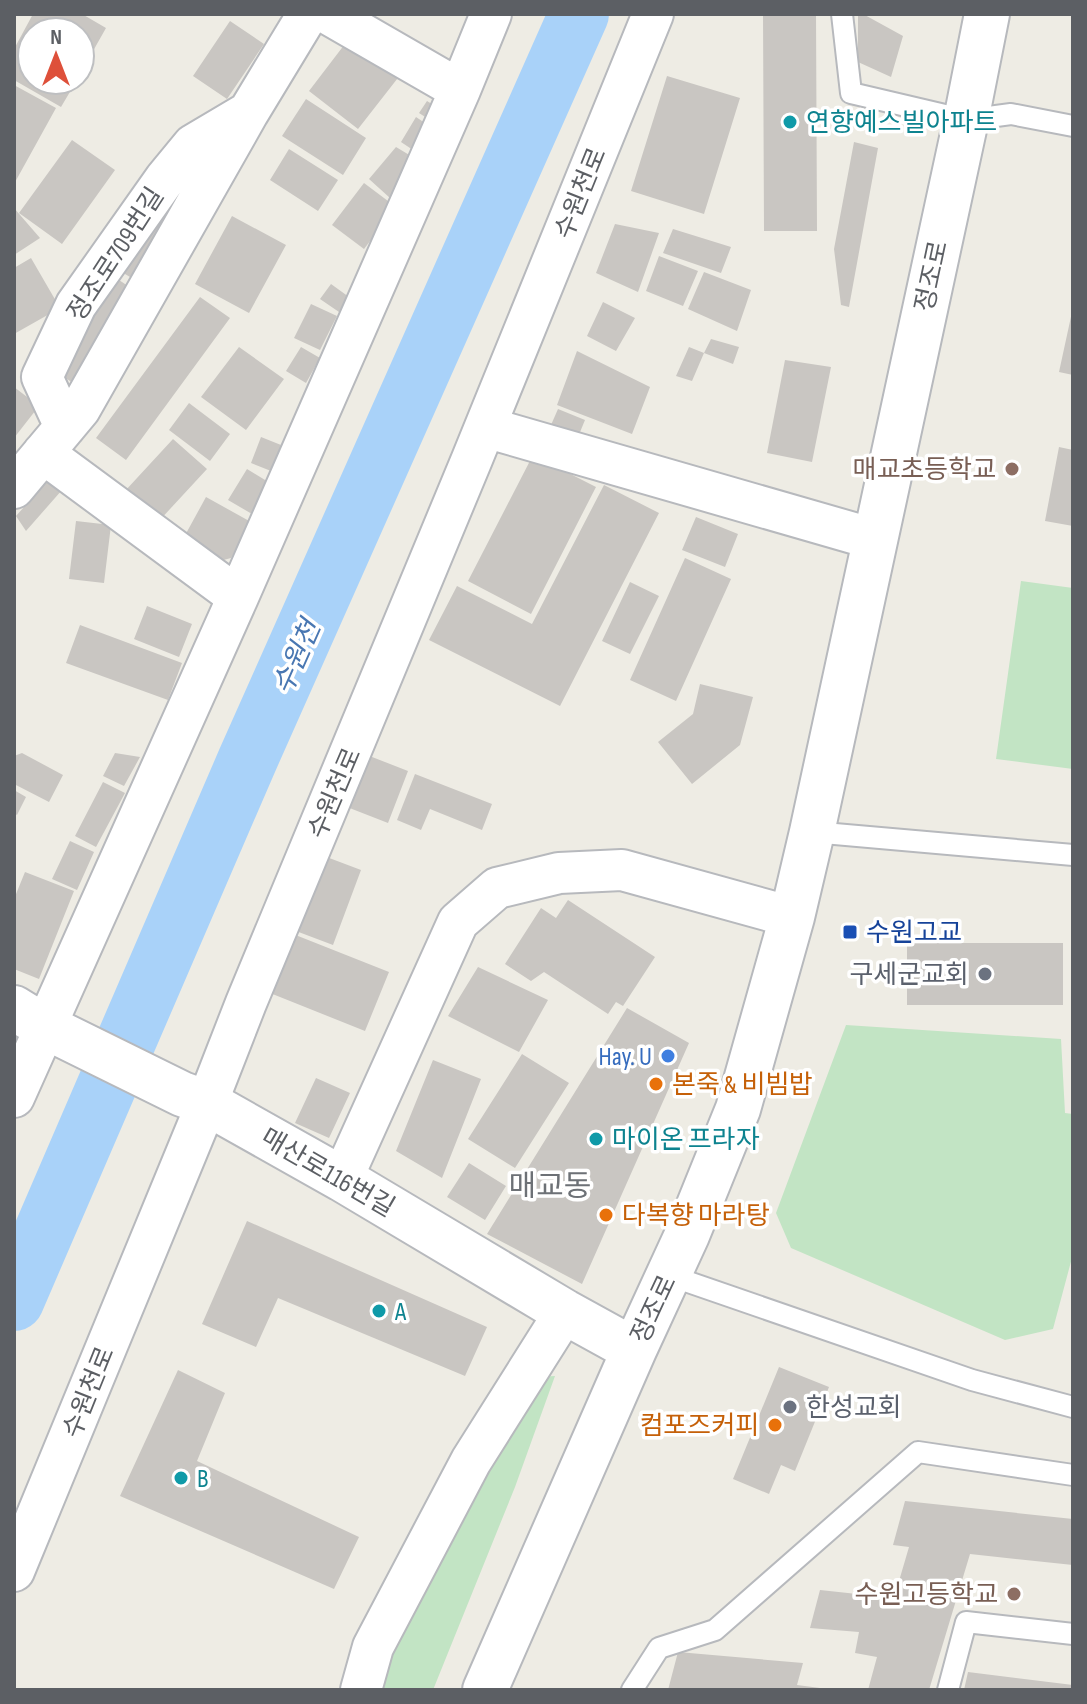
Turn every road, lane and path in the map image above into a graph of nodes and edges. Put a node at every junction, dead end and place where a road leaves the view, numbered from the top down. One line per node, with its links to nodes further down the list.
1 (328, 14): 7 (street)
2 (491, 14): 7 (street)
3 (842, 14): 9 (lane)
4 (987, 14): 9 (street, 정조로)
5 (651, 15): 11 (street, 수원천로)
6 (292, 24): 8 (street, 정조로709번길)
7 (460, 90): 15 (street)
8 (248, 113): 12 (street, 정조로709번길); 12 (street, 정조로709번길)
9 (966, 120): 10 (lane); 14 (street, 정조로)
10 (1073, 126)
11 (485, 427): 14 (street); 21 (street, 수원천로)
12 (54, 440): 13 (street, 정조로709번길); 15 (street, 정조로709번길)
13 (14, 488)
14 (874, 539): 16 (street, 정조로)
15 (238, 597): 19 (street)
16 (812, 832): 17 (lane); 18 (street, 정조로)
17 (1073, 855)
18 (792, 917): 22 (street); 23 (street, 정조로)
19 (40, 1023): 20 (street); 21 (street, 매산로116번길)
20 (14, 1097)
21 (194, 1098): 22 (street, 매산로116번길); 28 (street, 수원천로)
22 (342, 1179): 24 (street, 매산로116번길)
23 (668, 1275): 25 (street, 정조로); 26 (lane)
24 (565, 1312): 25 (street, 매산로116번길); 30 (street)
25 (634, 1350): 31 (street, 정조로)
26 (1073, 1407)
27 (1073, 1475): 32 (lane)
28 (14, 1571)
29 (1073, 1634): 33 (lane)
30 (361, 1690)
31 (485, 1690)
32 (632, 1690)
33 (948, 1690)

